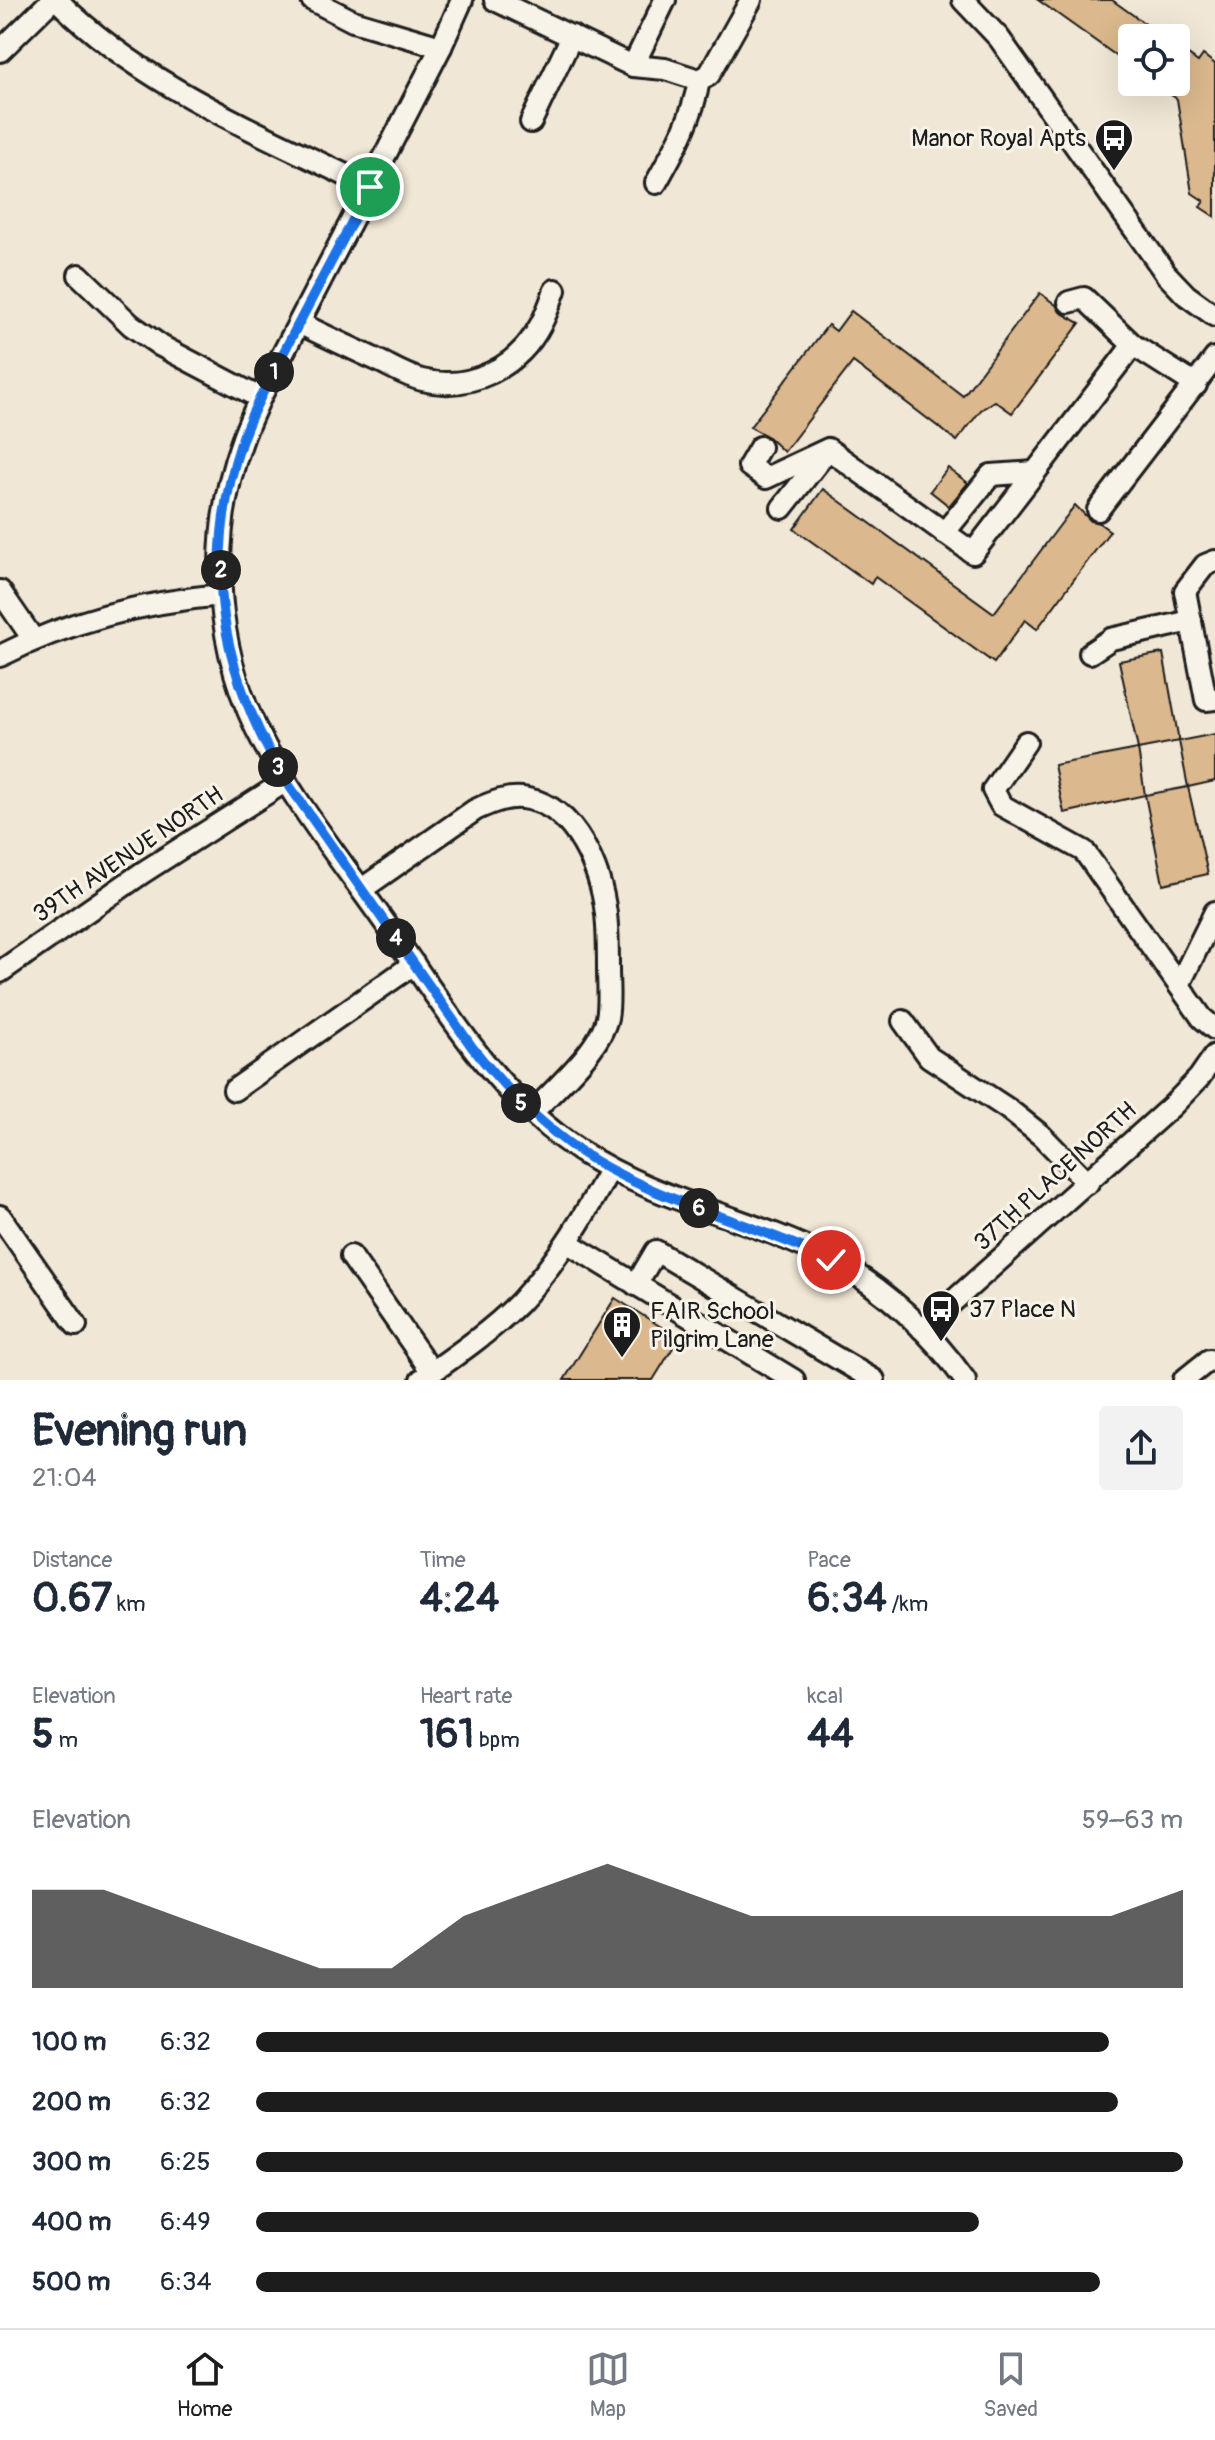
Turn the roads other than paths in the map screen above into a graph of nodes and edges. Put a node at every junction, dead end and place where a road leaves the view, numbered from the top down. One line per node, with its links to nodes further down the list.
1 (54, 0): 10 (street); 15 (street)
2 (312, 0): 9 (street)
3 (462, 0): 9 (street)
4 (495, 0): 8 (street)
5 (665, 0): 11 (street)
6 (751, 0): 12 (street)
7 (963, 0): 19 (street)
8 (572, 36): 11 (street); 13 (street)
9 (441, 47): 15 (street)
10 (0, 51)
11 (633, 66): 12 (street)
12 (699, 80): 14 (street)
13 (531, 122)
14 (656, 183)
15 (370, 187): 20 (street)
16 (79, 275): 24 (street)
17 (555, 290): 20 (street)
18 (1069, 302): 21 (street)
19 (1215, 316)
20 (299, 323): 24 (street)
21 (1133, 345): 23 (street); 27 (street)
22 (1215, 358): 23 (street)
23 (1196, 385): 29 (street)
24 (260, 398): 33 (street)
25 (760, 447): 26 (street)
26 (828, 449): 28 (street); 30 (street)
27 (1035, 472): 30 (street); 30 (street)
28 (782, 508)
29 (1098, 510)
30 (944, 533)
31 (1215, 561): 34 (street)
32 (0, 591): 35 (street)
33 (221, 595): 35 (street); 40 (street)
34 (1191, 621): 36 (street); 38 (street)
35 (33, 639): 37 (street)
36 (1090, 653)
37 (0, 656)
38 (1215, 699)
39 (1026, 742): 45 (street)
40 (286, 781): 41 (street); 44 (street, 39TH AVENUE NORTH)
41 (362, 889): 43 (street); 50 (street)
42 (1215, 912): 45 (street)
43 (414, 964): 49 (street); 50 (street)
44 (0, 972)
45 (1179, 985): 47 (street)
46 (903, 1021): 52 (street)
47 (1215, 1029)
48 (1215, 1055): 52 (street, 37TH PLACE NORTH)
49 (234, 1090)
50 (532, 1113): 51 (street)
51 (609, 1170): 54 (street); 58 (street)
52 (1088, 1183): 58 (street, 37TH PLACE NORTH)
53 (0, 1216): 57 (street)
54 (568, 1243): 56 (street); 60 (street)
55 (351, 1256): 60 (street)
56 (636, 1285): 61 (street); 62 (street)
57 (76, 1325)
58 (922, 1329): 63 (street)
59 (1209, 1360): 64 (street)
60 (427, 1376)
61 (794, 1380)
62 (874, 1380)
63 (965, 1380)
64 (1184, 1380)

